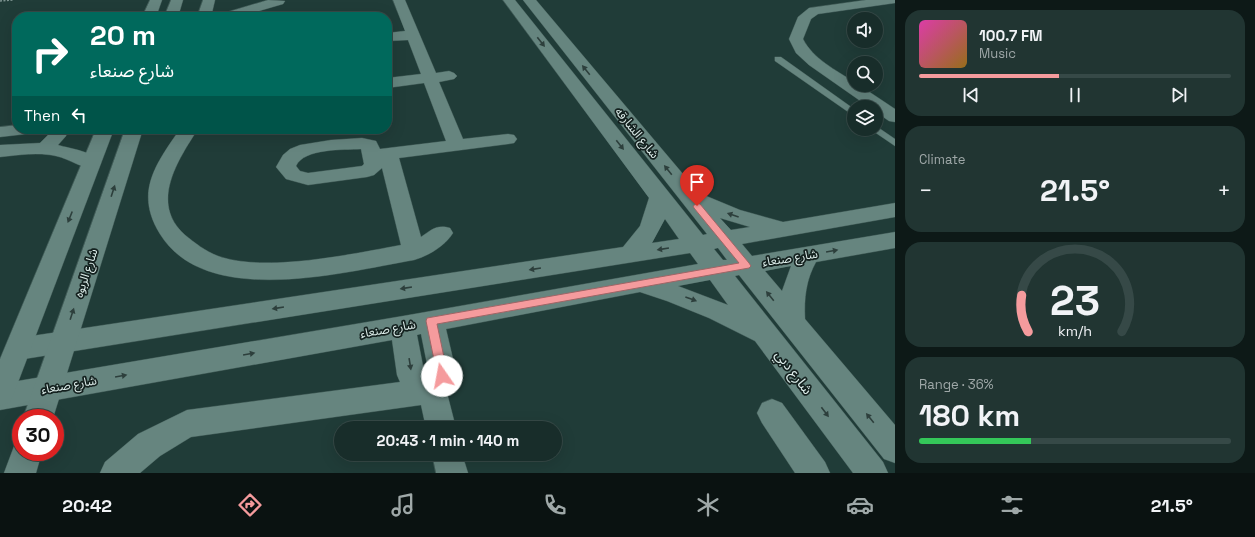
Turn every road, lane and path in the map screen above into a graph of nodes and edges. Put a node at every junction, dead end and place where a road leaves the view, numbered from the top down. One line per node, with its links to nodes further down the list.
1 (13, 0): 11 (path)
2 (156, 0): 13 (street)
3 (177, 0): 14 (street)
4 (209, 0): 15 (street)
5 (258, 0): 12 (street)
6 (294, 0): 12 (street)
7 (400, 0): 20 (street)
8 (509, 0): 18 (street, شارع الشارقه)
9 (529, 0): 17 (street, شارع الشارقه)
10 (893, 0): 27 (street)
11 (0, 1)
12 (279, 1): 16 (street)
13 (151, 12)
14 (173, 12)
15 (205, 12)
16 (240, 12)
17 (543, 17): 18 (street); 41 (street, شارع الشارقه, one-way to 17)
18 (523, 18): 42 (street, شارع الشارقه, one-way to 42)
19 (392, 28): 20 (street)
20 (411, 30): 21 (street); 24 (street)
21 (392, 36)
22 (778, 59): 26 (lane)
23 (449, 76): 24 (street)
24 (431, 78): 25 (street); 37 (street)
25 (392, 82)
26 (847, 108)
27 (895, 117)
28 (12, 131): 29 (street)
29 (0, 132)
30 (58, 134): 38 (street)
31 (103, 134): 40 (street)
32 (132, 134): 59 (street, شارع الربوه, one-way to 32)
33 (187, 134): 49 (street)
34 (883, 134): 36 (lane)
35 (508, 139): 37 (street)
36 (895, 143)
37 (457, 146): 49 (street)
38 (46, 148): 39 (street); 40 (street)
39 (0, 151)
40 (91, 163): 60 (street, one-way to 60)
41 (688, 195): 44 (street, one-way to 41); 46 (street, شارع الشارقه)
42 (660, 197): 48 (street, شارع الشارقه); 50 (street)
43 (895, 210): 44 (street)
44 (784, 229): 46 (street)
45 (442, 233): 49 (street)
46 (724, 239): 48 (street); 52 (street, شارع الشارقه)
47 (895, 240): 51 (street, شارع صنعاء, one-way to 47)
48 (696, 244): 50 (street, one-way to 50); 53 (street, شارع الشارقه)
49 (414, 252)
50 (630, 254): 59 (street, one-way to 59)
51 (808, 256): 52 (street, شارع صنعاء); 56 (street)
52 (746, 266): 53 (street, شارع صنعاء); 56 (street, one-way to 52)
53 (716, 270): 54 (street, شارع صنعاء); 58 (street, شارع دبي)
54 (641, 283): 55 (street, شارع صنعاء); 58 (street, one-way to 58)
55 (431, 321): 57 (street, شارع صنعاء); 62 (street)
56 (793, 323): 68 (street, one-way to 56)
57 (403, 327): 61 (street, شارع صنعاء, one-way to 57); 62 (street, one-way to 62)
58 (767, 336): 75 (street, شارع دبي, one-way to 75)
59 (63, 341): 60 (street); 61 (street, شارع الربوه)
60 (18, 349): 63 (street)
61 (48, 388): 64 (street, شارع صنعاء); 65 (street, شارع الربوه)
62 (432, 388): 67 (street); 72 (street)
63 (0, 393)
64 (0, 397)
65 (41, 409)
66 (772, 413): 74 (street)
67 (440, 421)
68 (895, 448)
69 (24, 461): 71 (street)
70 (449, 461): 73 (street)
71 (20, 473)
72 (116, 473)
73 (452, 473)
74 (814, 473)
75 (872, 473)

